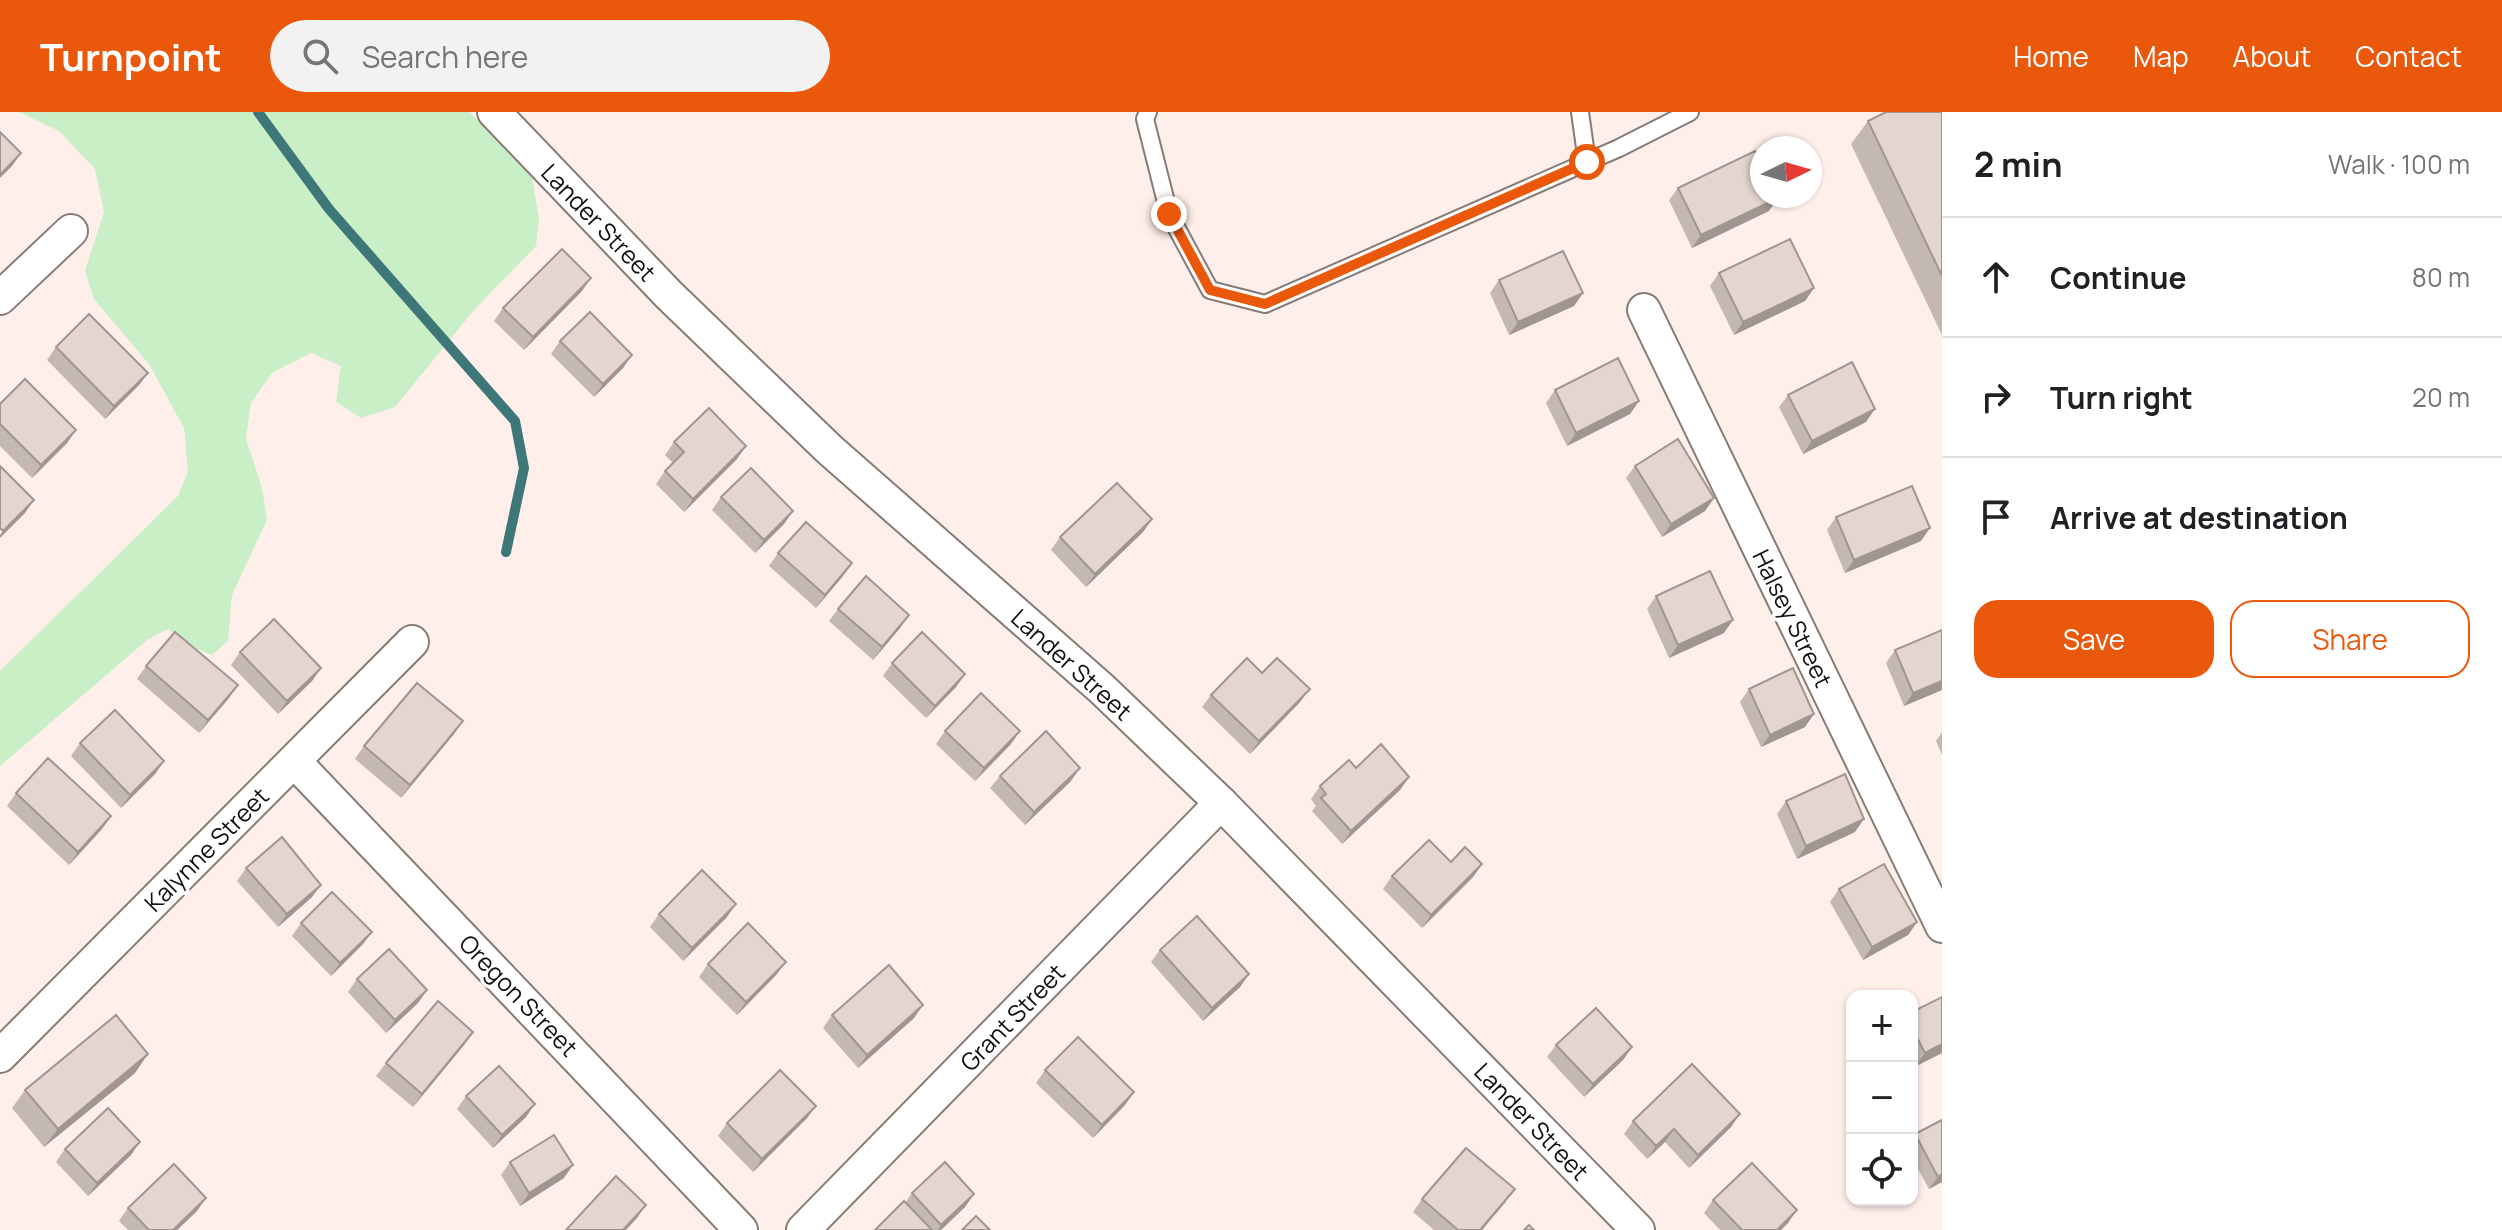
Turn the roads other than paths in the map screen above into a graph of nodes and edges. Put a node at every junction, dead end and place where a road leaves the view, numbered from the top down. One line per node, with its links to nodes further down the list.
1 (494, 112): 11 (street, Lander Street)
2 (1148, 112): 5 (lane)
3 (1580, 112): 5 (lane)
4 (1690, 112): 5 (lane)
5 (1587, 162)
6 (71, 231): 7 (street)
7 (0, 298)
8 (1644, 310): 12 (street, Halsey Street)
9 (412, 642): 10 (street, Kalynne Street)
10 (294, 761): 13 (street, Kalynne Street); 14 (street, Oregon Street)
11 (1221, 803): 15 (street, Grant Street); 16 (street, Lander Street)
12 (1942, 926)
13 (0, 1056)
14 (741, 1230)
15 (803, 1230)
16 (1638, 1230)

